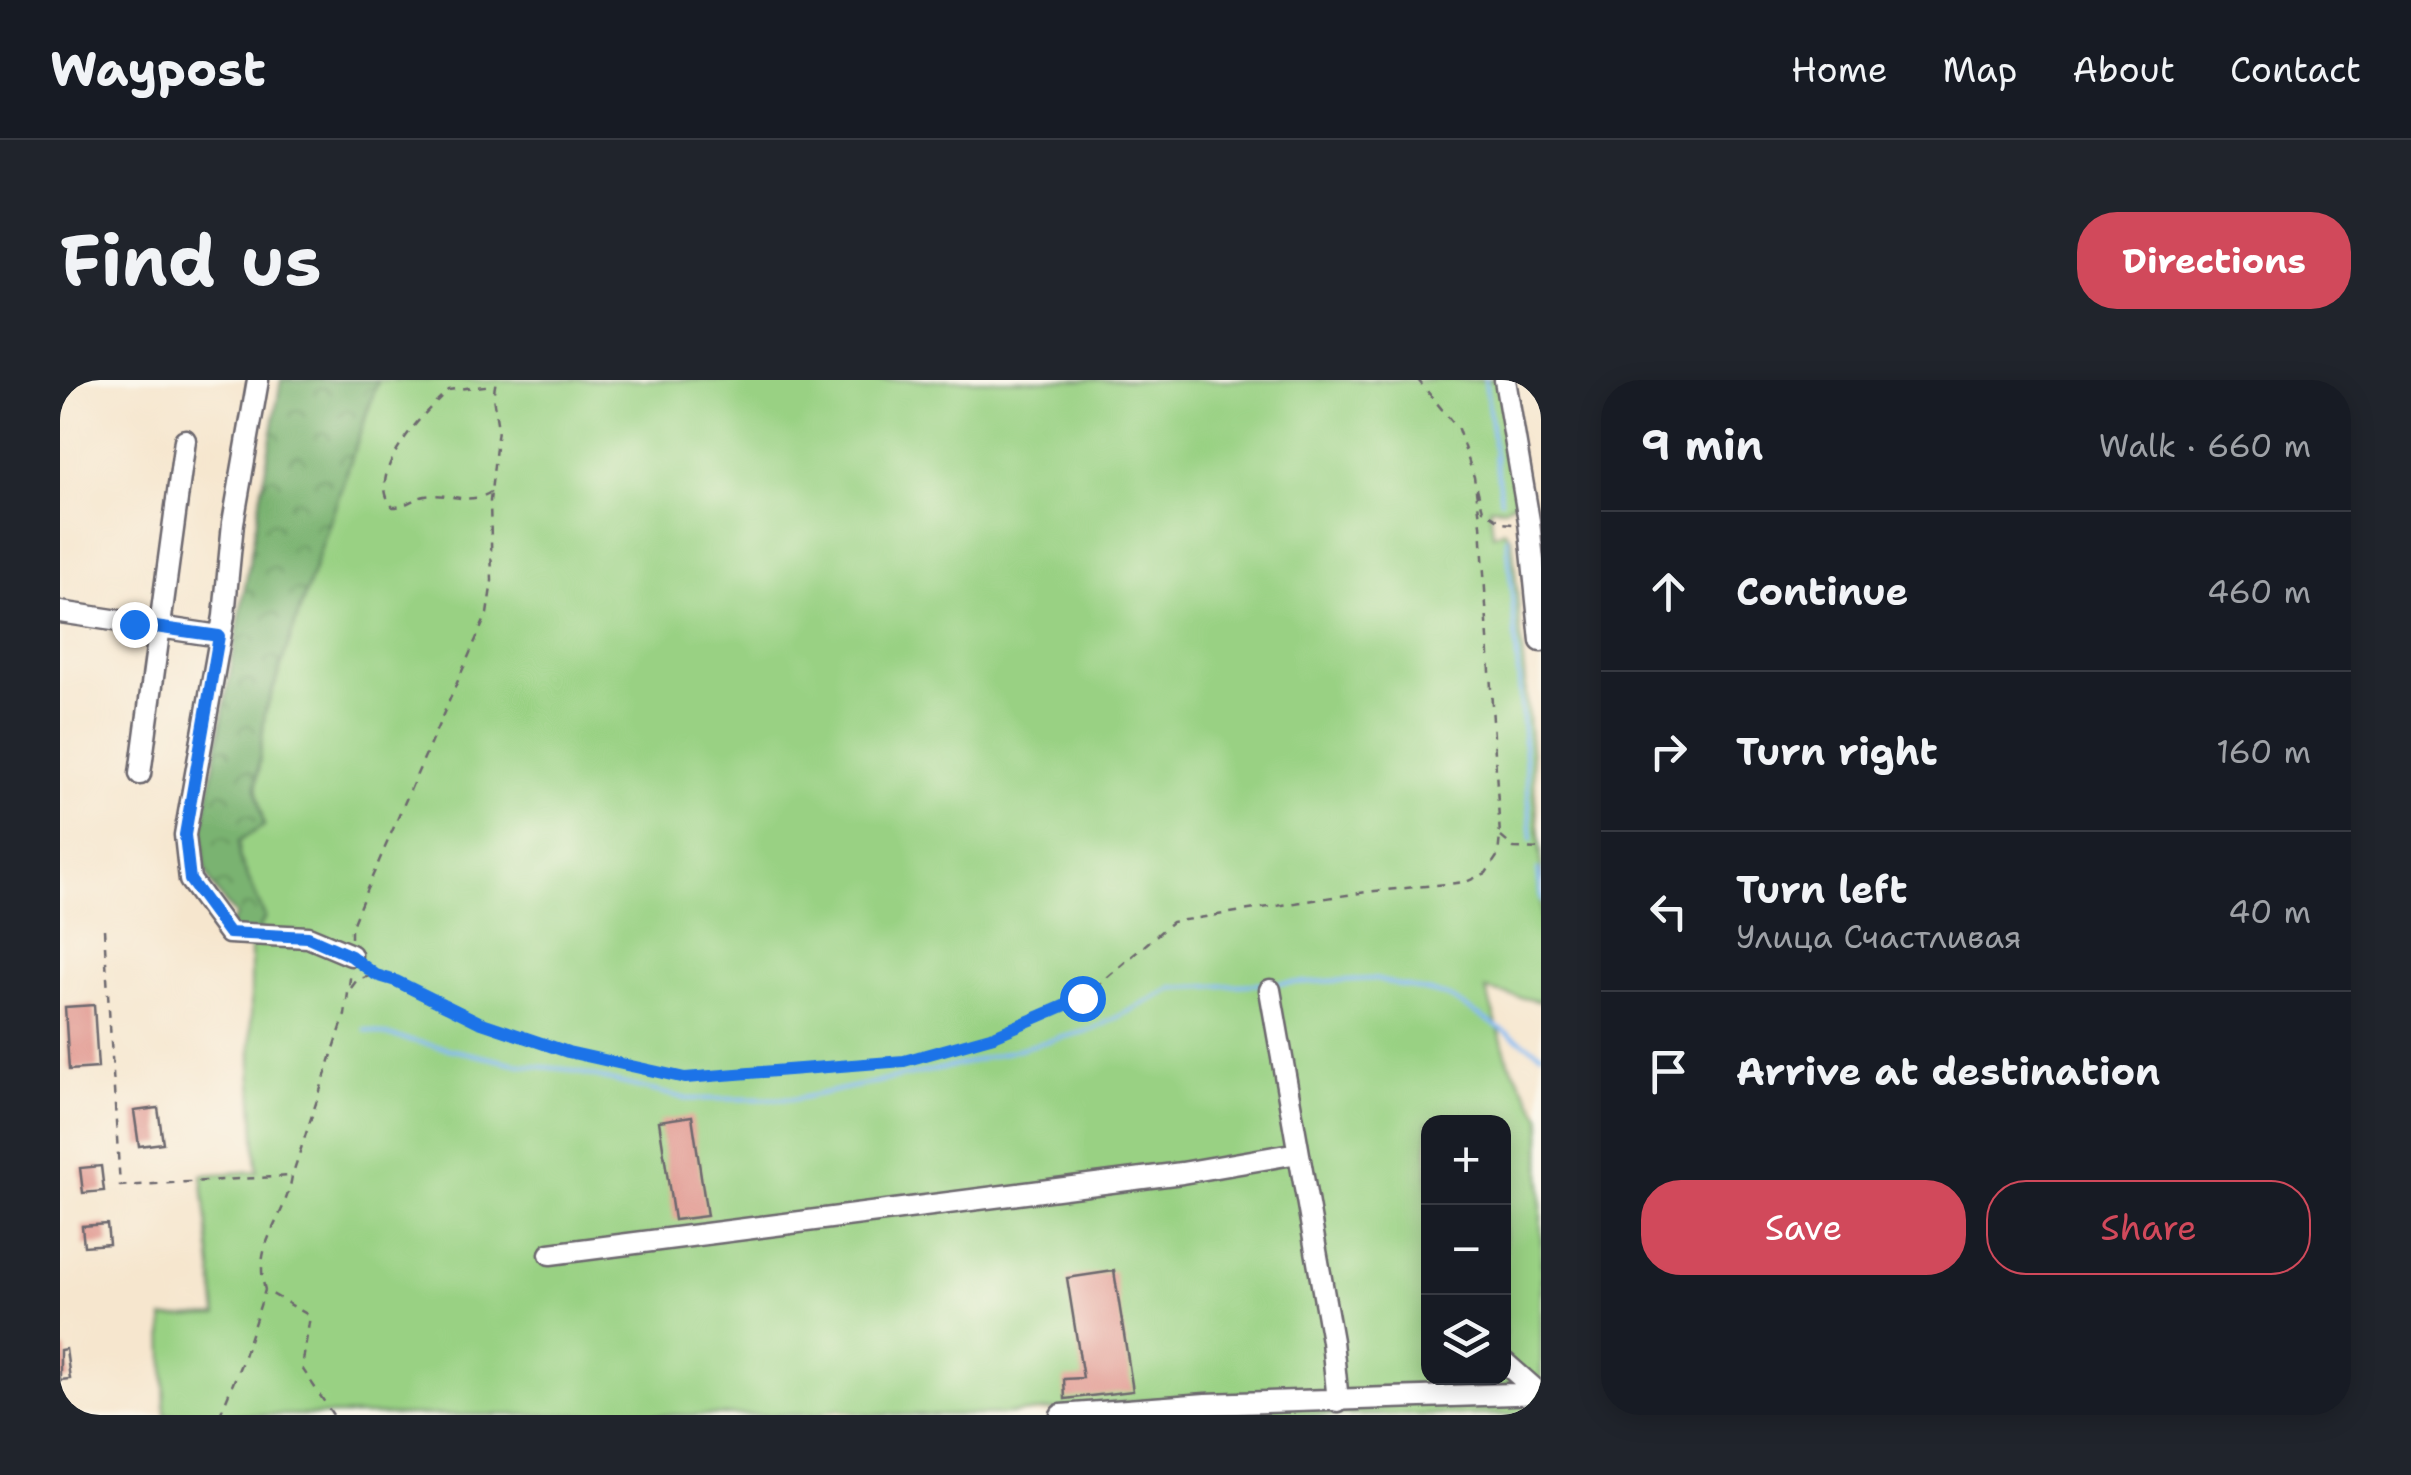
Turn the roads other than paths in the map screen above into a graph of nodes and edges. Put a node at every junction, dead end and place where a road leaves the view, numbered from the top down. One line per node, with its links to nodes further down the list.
1 (258, 380): 6 (street)
2 (1505, 380): 7 (street)
3 (185, 440): 5 (street)
4 (60, 612): 5 (street)
5 (161, 628): 6 (street); 8 (street)
6 (219, 636): 9 (street)
7 (1541, 641)
8 (140, 774)
9 (351, 956)
10 (1270, 990): 11 (street)
11 (1298, 1153): 12 (street); 15 (street)
12 (550, 1254)
13 (1511, 1368): 14 (street)
14 (1540, 1393): 15 (street)
15 (1338, 1402): 16 (street)
16 (1061, 1415)

